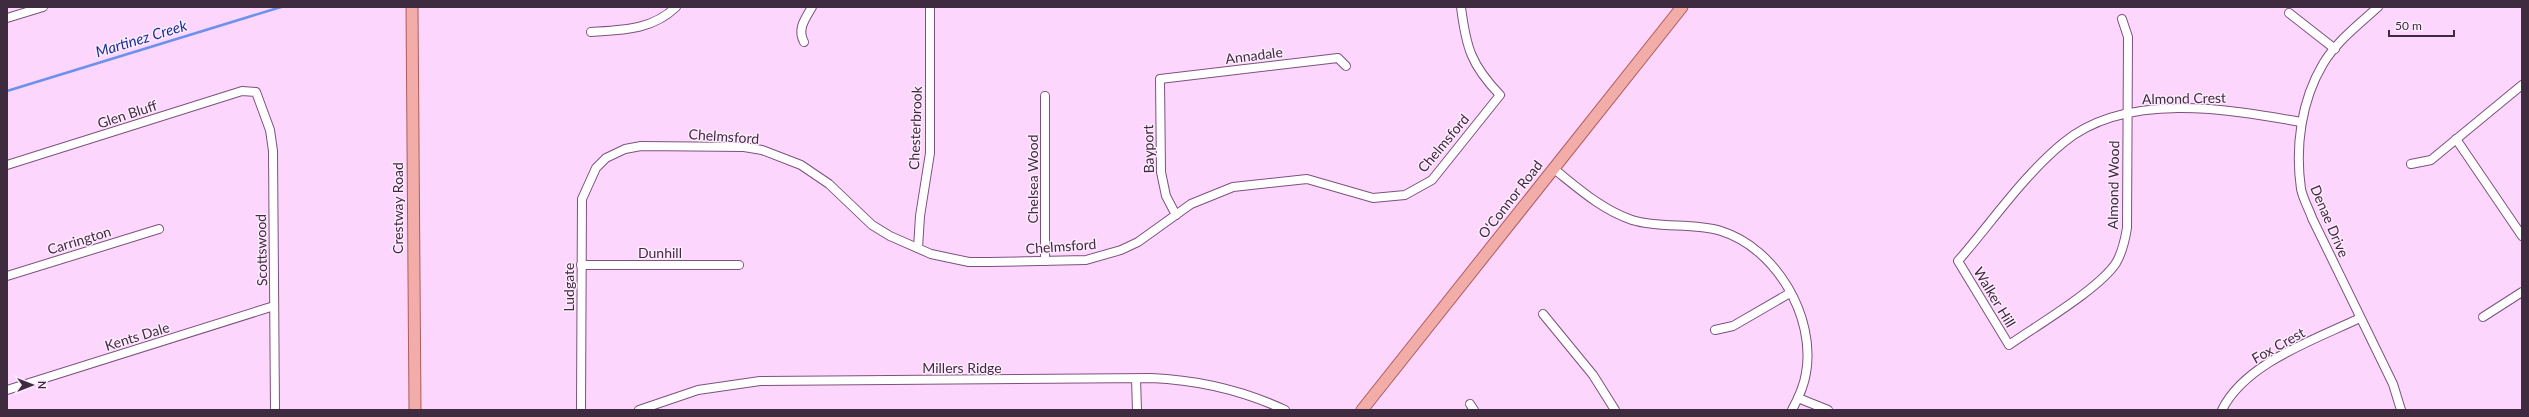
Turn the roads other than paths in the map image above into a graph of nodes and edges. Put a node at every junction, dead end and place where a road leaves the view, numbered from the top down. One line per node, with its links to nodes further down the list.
1 (43, 7): 10 (street)
2 (412, 7): 48 (main road, Crestway Road)
3 (676, 7): 12 (street)
4 (812, 7): 13 (street)
5 (930, 7): 30 (street, Chesterbrook)
6 (1461, 7): 27 (street, Chelmsford)
7 (1682, 7): 26 (main road, O'Connor Road)
8 (2378, 7): 14 (street, Denae Drive)
9 (2289, 13): 14 (street)
10 (7, 18)
11 (2122, 19): 20 (street, Almond Wood)
12 (591, 32)
13 (804, 42)
14 (2335, 49): 21 (street, Denae Drive)
15 (1346, 66): 16 (street, Annadale)
16 (1160, 79): 27 (street, Bayport)
17 (2522, 85): 22 (street)
18 (256, 92): 24 (street, Glen Bluff); 38 (street, Scottswood)
19 (1045, 96): 31 (street, Chelsea Wood)
20 (2128, 113): 21 (street, Almond Crest); 32 (street, Almond Crest); 43 (street, Almond Wood)
21 (2301, 122): 41 (street, Denae Drive)
22 (2456, 139): 23 (street); 29 (street)
23 (2411, 164)
24 (7, 165)
25 (596, 168): 30 (street, Chelmsford); 33 (street, Ludgate)
26 (1554, 169): 37 (street); 53 (main road, O'Connor Road)
27 (1176, 215): 31 (street, Chelmsford)
28 (160, 229): 35 (street, Carrington)
29 (2522, 236)
30 (918, 248): 31 (street, Chelmsford)
31 (1045, 261)
32 (1958, 261): 43 (street, Walker Hill)
33 (581, 265): 34 (street, Dunhill); 49 (street, Ludgate)
34 (739, 265)
35 (7, 276)
36 (2522, 292): 40 (street)
37 (1790, 293): 42 (street); 46 (street)
38 (274, 306): 45 (street, Kents Dale); 47 (street, Scottswood)
39 (1543, 314): 54 (street)
40 (2483, 317)
41 (2360, 318): 57 (street, Fox Crest); 58 (street, Denae Drive)
42 (1714, 330)
43 (2009, 346)
44 (1136, 379): 50 (street, Millers Ridge); 51 (street); 52 (street, Millers Ridge)
45 (7, 390)
46 (1798, 398): 55 (street); 56 (street)
47 (274, 410)
48 (415, 410)
49 (581, 410)
50 (639, 410)
51 (1137, 410)
52 (1284, 410)
53 (1362, 410)
54 (1616, 410)
55 (1792, 410)
56 (1828, 410)
57 (2222, 410)
58 (2401, 410)

